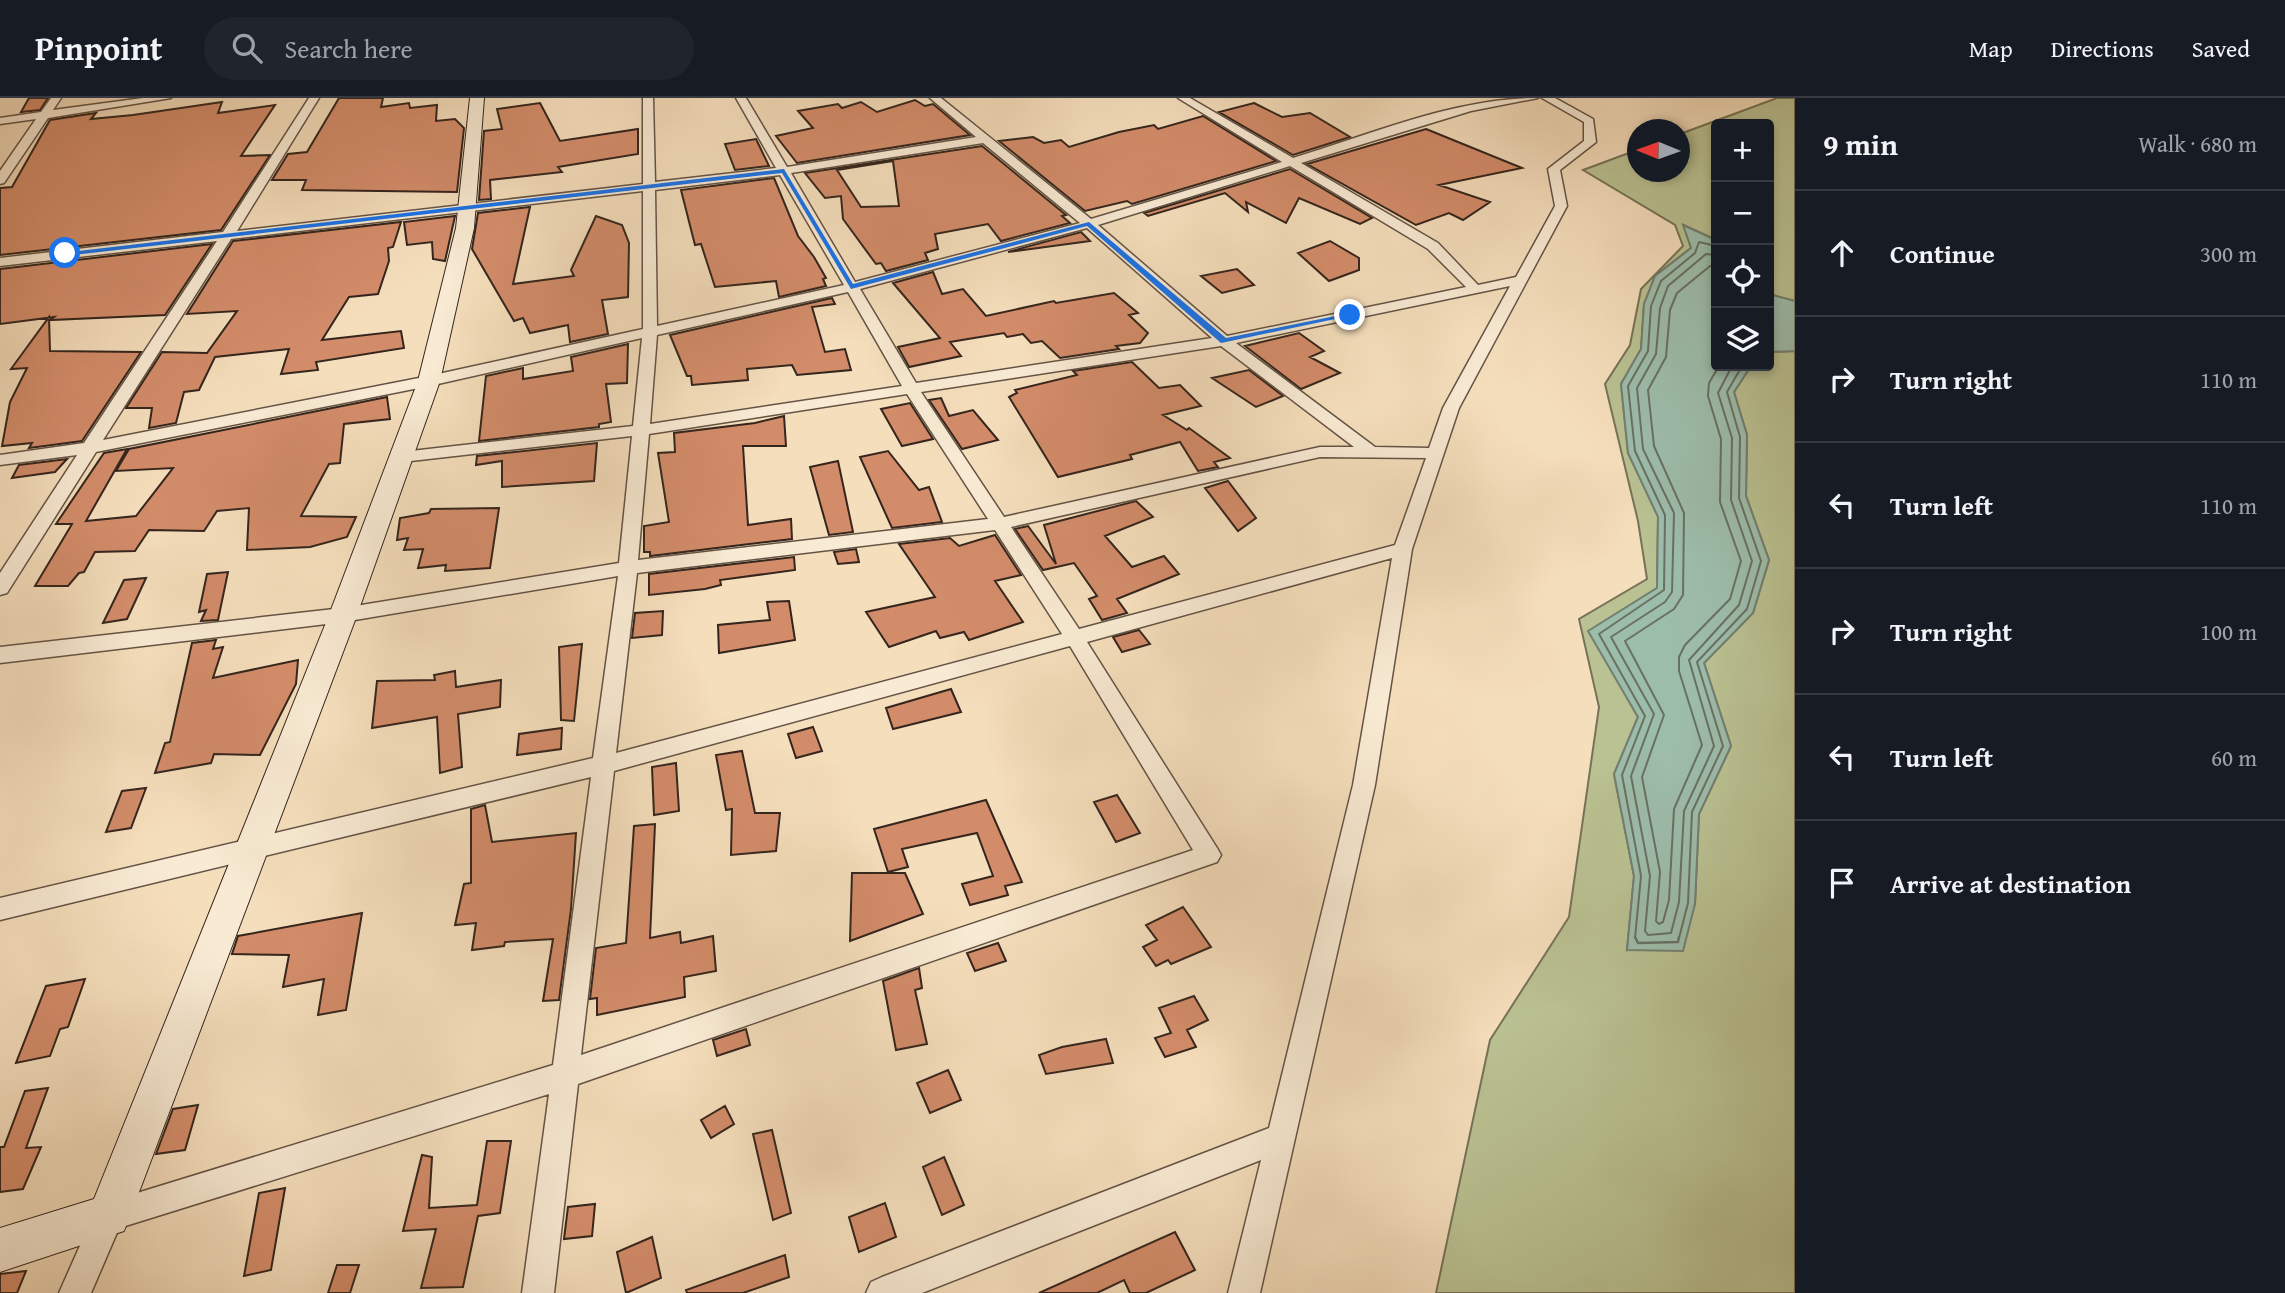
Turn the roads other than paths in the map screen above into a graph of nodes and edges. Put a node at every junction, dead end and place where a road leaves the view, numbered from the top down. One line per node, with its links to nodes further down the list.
1 (56, 98): 11 (street)
2 (166, 98): 11 (street)
3 (314, 98): 20 (street)
4 (477, 98): 18 (main road)
5 (648, 98): 17 (street)
6 (741, 98): 15 (street)
7 (935, 98): 13 (street)
8 (1183, 98): 14 (street)
9 (1533, 98): 14 (street)
10 (1547, 98): 22 (street)
11 (44, 115): 12 (street); 16 (street)
12 (0, 121)
13 (984, 139): 15 (street); 19 (street)
14 (1295, 162): 19 (street); 24 (street)
15 (784, 171): 17 (street); 23 (street)
16 (0, 180)
17 (651, 185): 18 (street); 25 (street)
18 (467, 207): 20 (street); 27 (main road)
19 (1089, 224): 23 (street); 26 (street)
20 (230, 235): 21 (street); 30 (street)
21 (0, 262)
22 (1521, 281): 24 (street); 31 (street)
23 (851, 287): 25 (street); 28 (street)
24 (1476, 290): 26 (street)
25 (650, 332): 27 (street); 29 (street)
26 (1224, 341): 28 (street); 32 (street)
27 (429, 381): 30 (street); 33 (main road)
28 (911, 388): 29 (street); 35 (street)
29 (641, 430): 33 (street); 37 (street)
30 (88, 448): 34 (street); 38 (street)
31 (1436, 453): 32 (street); 36 (street)
32 (1373, 454): 35 (street)
33 (402, 457): 39 (main road)
34 (0, 460)
35 (997, 524): 37 (street); 40 (street)
36 (1403, 550): 40 (street); 46 (street)
37 (628, 568): 39 (street); 42 (street)
38 (0, 588)
39 (343, 615): 41 (street); 43 (main road)
40 (1076, 640): 42 (street); 45 (street)
41 (0, 655)
42 (604, 765): 43 (street); 45 (street)
43 (253, 848): 44 (street); 47 (main road)
44 (0, 909)
45 (567, 1074): 47 (street); 50 (street)
46 (1280, 1138): 51 (street); 52 (street)
47 (109, 1216): 48 (main road); 49 (street)
48 (0, 1250)
49 (75, 1293)
50 (538, 1293)
51 (882, 1293)
52 (1244, 1293)

